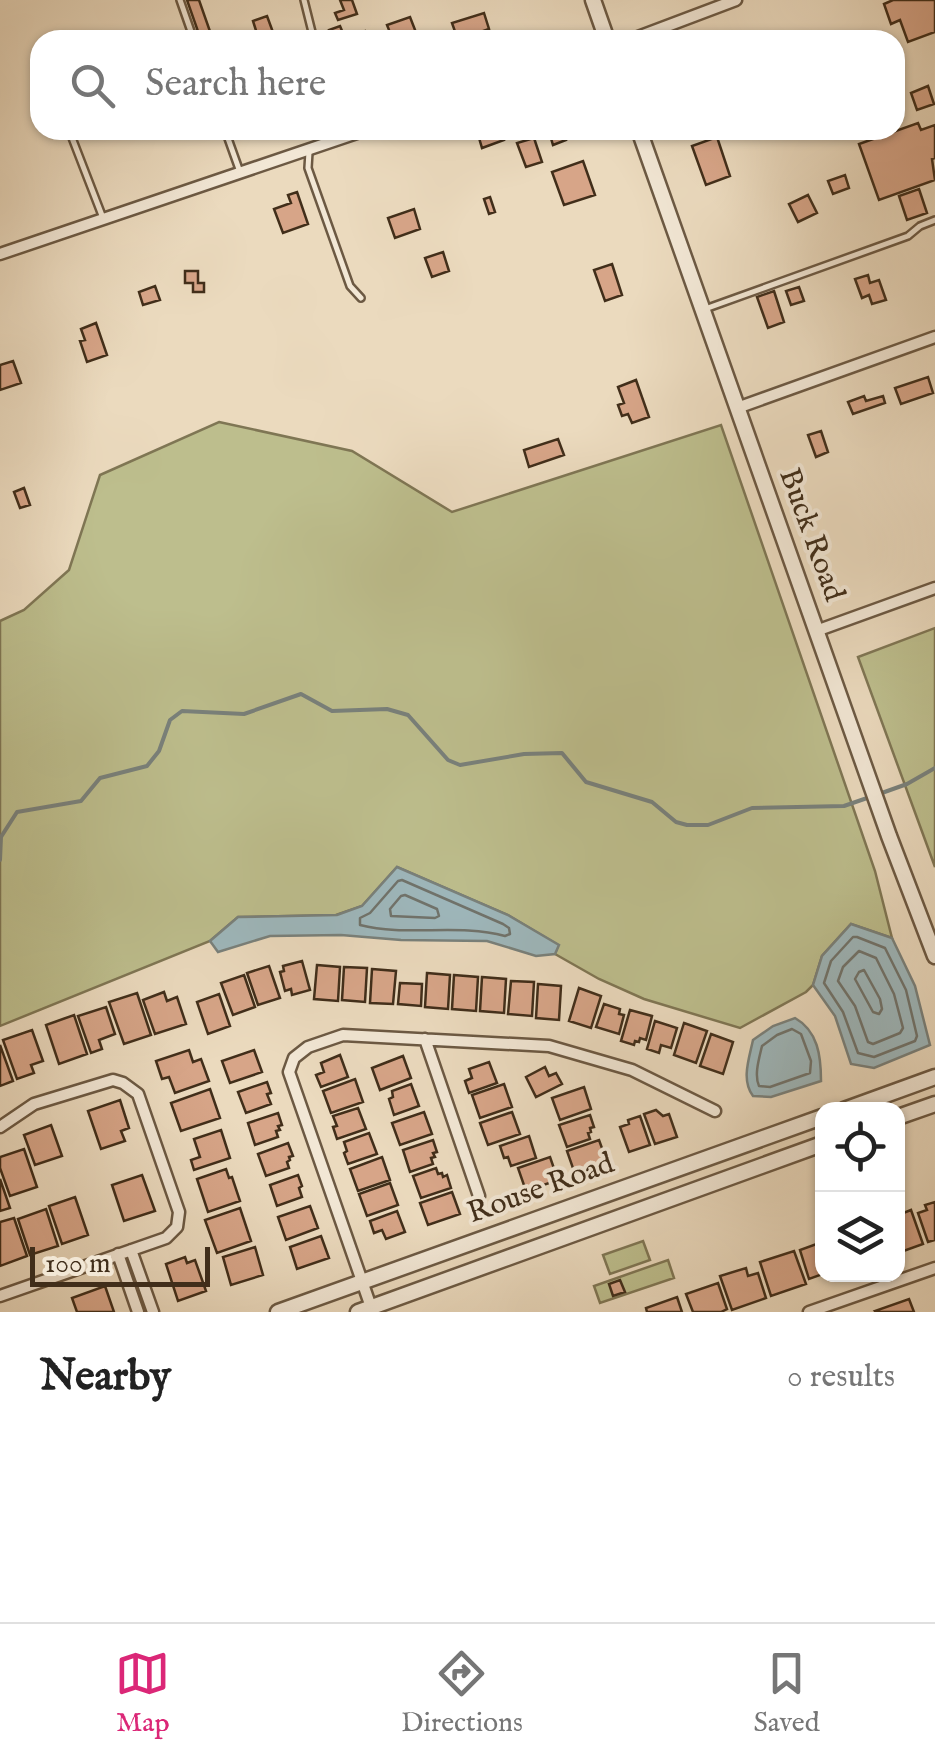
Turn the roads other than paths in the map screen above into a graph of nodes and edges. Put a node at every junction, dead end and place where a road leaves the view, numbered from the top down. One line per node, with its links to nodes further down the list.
1 (180, 0): 5 (lane)
2 (304, 0): 6 (lane)
3 (593, 0): 7 (street)
4 (736, 0): 8 (street)
5 (190, 30)
6 (312, 30)
7 (604, 30)
8 (656, 30)
9 (73, 140): 15 (lane)
10 (229, 140): 14 (lane)
11 (331, 140): 13 (street)
12 (642, 140): 19 (street, Buck Road)
13 (310, 149): 14 (street); 18 (lane)
14 (240, 172): 15 (street)
15 (103, 218): 17 (street)
16 (935, 220): 19 (lane)
17 (0, 254)
18 (361, 298)
19 (702, 310): 21 (street, Buck Road)
20 (935, 338): 21 (street)
21 (737, 408): 23 (street, Buck Road)
22 (935, 588): 23 (street)
23 (816, 631): 24 (street, Buck Road)
24 (935, 956)
25 (425, 1039): 29 (street); 34 (street); 38 (street)
26 (935, 1076): 27 (street)
27 (865, 1102)
28 (935, 1104): 30 (street)
29 (715, 1111)
30 (905, 1115)
31 (815, 1120): 38 (street, Rouse Road)
32 (0, 1127): 35 (street)
33 (815, 1147): 43 (street, Rouse Road)
34 (479, 1196)
35 (131, 1250): 36 (street); 39 (street)
36 (118, 1254): 40 (street); 41 (street)
37 (935, 1268): 42 (street)
38 (362, 1282): 43 (street); 46 (street, Rouse Road)
39 (145, 1290): 40 (street); 45 (street)
40 (132, 1294): 44 (street)
41 (0, 1296)
42 (844, 1306): 47 (street)
43 (365, 1310)
44 (138, 1312)
45 (152, 1312)
46 (278, 1312)
47 (810, 1312)

